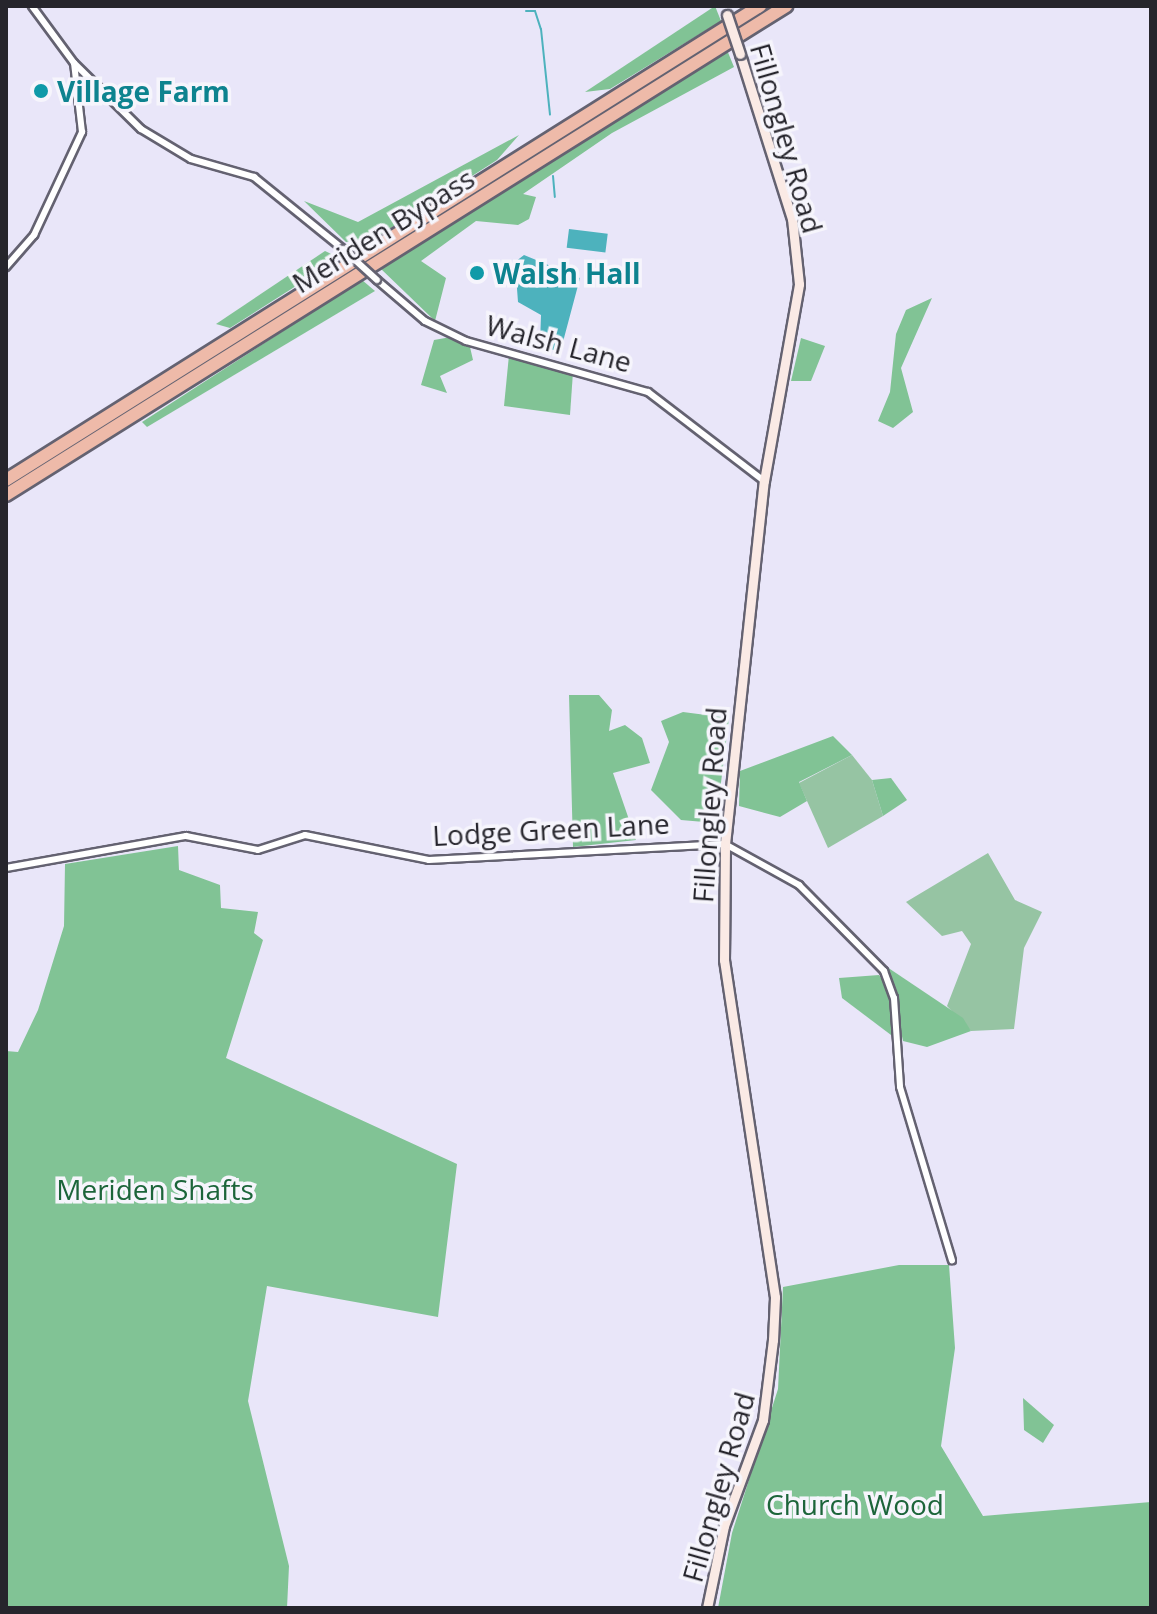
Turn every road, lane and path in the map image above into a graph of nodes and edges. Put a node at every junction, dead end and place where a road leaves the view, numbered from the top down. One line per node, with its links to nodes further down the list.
1 (32, 6): 5 (street)
2 (760, 6): 9 (highway, Meriden Bypass)
3 (786, 6): 11 (highway, Meriden Bypass)
4 (726, 10): 10 (main road, Fillongley Road, bridge)
5 (74, 63): 6 (street); 7 (street)
6 (92, 87): 7 (street); 10 (street, Walsh Lane, bridge)
7 (80, 89): 8 (street)
8 (6, 267)
9 (6, 480)
10 (764, 481): 12 (main road, Fillongley Road)
11 (6, 495)
12 (725, 844): 13 (street, Lodge Green Lane); 14 (street); 15 (main road, Fillongley Road)
13 (6, 868)
14 (952, 1260)
15 (707, 1608)

